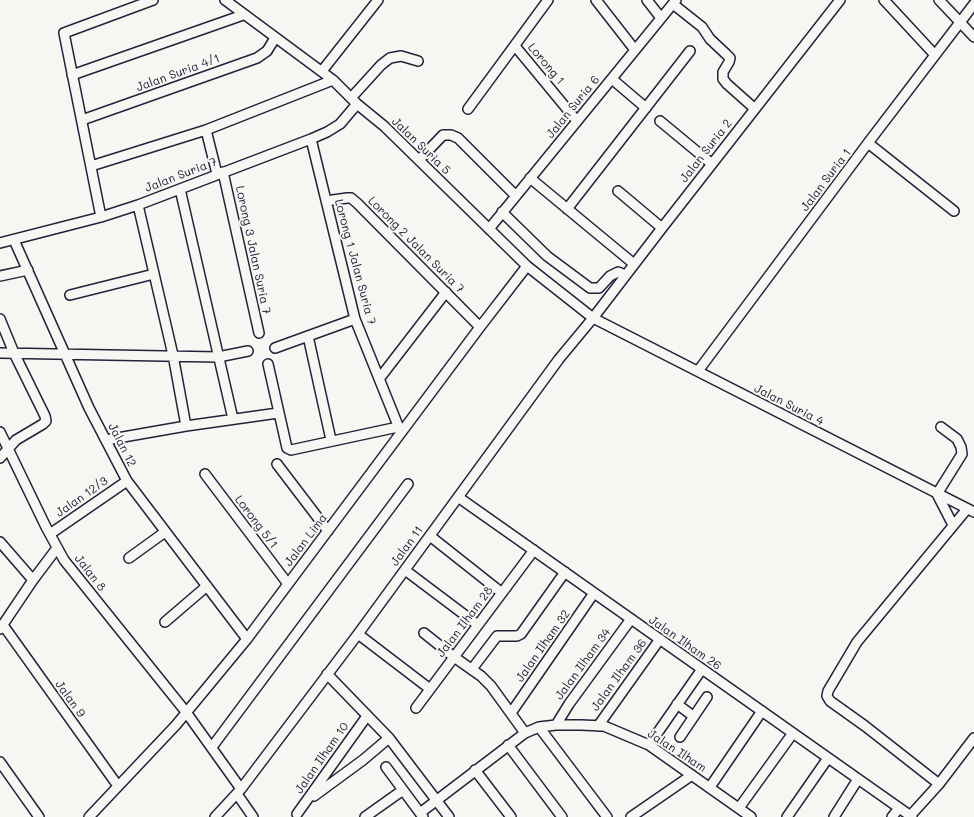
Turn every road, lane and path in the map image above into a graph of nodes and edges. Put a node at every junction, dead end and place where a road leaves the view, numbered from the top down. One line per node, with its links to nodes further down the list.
1 (153, 0): 23 (street)
2 (225, 0): 12 (street, Jalan Suria 5)
3 (377, 0): 22 (street)
4 (548, 0): 17 (street)
5 (596, 0): 18 (street)
6 (647, 0): 13 (street)
7 (840, 0): 28 (street, Jalan Suria 2)
8 (884, 0): 20 (street)
9 (939, 0): 14 (street)
10 (674, 2): 13 (street, Jalan Suria 6); 28 (street)
11 (974, 4): 14 (street, Jalan Suria 1)
12 (243, 15): 16 (street, Jalan Suria 5); 23 (street)
13 (661, 18): 18 (street, Jalan Suria 6)
14 (960, 22): 15 (street); 20 (street, Jalan Suria 1)
15 (974, 37)
16 (275, 38): 22 (street, Jalan Suria 5); 30 (street, Jalan Suria 4/1)
17 (515, 46): 29 (street, Lorong 1); 31 (street, Lorong 1)
18 (635, 50): 24 (street, Jalan Suria 6)
19 (690, 51): 27 (street)
20 (935, 55): 35 (street, Jalan Suria 1)
21 (418, 61): 26 (street, Jalan Suria 7)
22 (322, 71): 25 (street, Jalan Suria 5)
23 (72, 75): 30 (street)
24 (612, 79): 27 (street); 31 (street, Jalan Suria 6)
25 (333, 80): 26 (street, Jalan Suria 5); 33 (street)
26 (354, 101): 34 (street, Jalan Suria 7); 36 (street, Jalan Suria 5)
27 (646, 108): 46 (street)
28 (754, 108): 37 (street, Jalan Suria 2)
29 (468, 109)
30 (82, 120): 38 (street)
31 (577, 121): 40 (street, Jalan Suria 6)
32 (660, 122): 37 (street)
33 (206, 130): 38 (street); 39 (street, Lorong 3 Jalan Suria 7)
34 (311, 139): 39 (street, Jalan Suria 7); 44 (street, Lorong 1 Jalan Suria 7)
35 (868, 143): 47 (street); 76 (street, Jalan Suria 1)
36 (419, 160): 43 (street); 51 (street, Jalan Suria 5)
37 (712, 164): 50 (street, Jalan Suria 2)
38 (91, 166): 49 (street)
39 (220, 173): 41 (street, Jalan Suria 7); 66 (street, Lorong 3 Jalan Suria 7)
40 (530, 178): 43 (street, Jalan Suria 6); 46 (street)
41 (180, 189): 45 (street, Jalan Suria 7); 74 (street)
42 (618, 191): 50 (street)
43 (516, 196): 48 (street, Jalan Suria 6)
44 (326, 201): 60 (street, Lorong 2 Jalan Suria 7); 64 (street, Lorong 1 Jalan Suria 7)
45 (138, 205): 49 (street, Jalan Suria 7); 57 (street)
46 (567, 209): 54 (street)
47 (954, 211)
48 (502, 212): 51 (street, Jalan Suria 6); 58 (street)
49 (101, 217): 52 (street, Jalan Suria 7)
50 (662, 228): 54 (street, Jalan Suria 2)
51 (489, 229): 55 (street, Jalan Suria 5)
52 (14, 240): 53 (street, Jalan Suria 7); 56 (street, Jalan 12)
53 (0, 243)
54 (634, 264): 58 (street, Jalan Suria 2)
55 (527, 266): 62 (street, Jalan Suria 5); 65 (street, Jalan Lima)
56 (28, 270): 59 (street); 72 (street, Jalan 12)
57 (154, 274): 61 (street); 73 (street)
58 (625, 275): 62 (street, Jalan Suria 2)
59 (0, 276)
60 (446, 292): 65 (street, Lorong 2 Jalan Suria 7); 77 (street)
61 (70, 295)
62 (593, 318): 76 (street, Jalan Suria 4); 93 (street, Jalan 11)
63 (0, 319): 71 (street)
64 (355, 319): 67 (street); 77 (street, Lorong 1 Jalan Suria 7)
65 (480, 326): 82 (street, Jalan Lima)
66 (259, 333)
67 (308, 336): 68 (street); 85 (street)
68 (275, 348)
69 (248, 351): 74 (street)
70 (0, 353): 71 (street)
71 (14, 353): 72 (street); 86 (street)
72 (65, 354): 73 (street); 84 (street, Jalan 12)
73 (173, 355): 74 (street); 80 (street)
74 (218, 356): 79 (street)
75 (268, 364): 78 (street)
76 (698, 371): 92 (street, Jalan Suria 4)
77 (379, 379): 82 (street, Lorong 1 Jalan Suria 7)
78 (278, 413): 79 (street); 85 (street)
79 (232, 419): 80 (street)
80 (186, 426): 84 (street)
81 (941, 427): 92 (street)
82 (400, 430): 85 (street); 96 (street, Jalan Lima)
83 (0, 432): 86 (street, Jalan 8)
84 (106, 440): 90 (street, Jalan 12)
85 (331, 440)
86 (7, 449): 87 (street); 98 (street, Jalan 8)
87 (0, 458)
88 (277, 464): 96 (street)
89 (205, 474): 107 (street, Lorong 5/1)
90 (127, 481): 97 (street, Jalan 12); 98 (street, Jalan 12/3)
91 (408, 484): 142 (street)
92 (937, 494): 94 (street, Jalan Suria 4); 95 (street)
93 (458, 497): 99 (street, Jalan 11); 102 (street, Jalan Ilham 26)
94 (970, 510): 95 (street)
95 (953, 525): 149 (street)
96 (328, 531): 107 (street, Jalan Lima)
97 (165, 532): 103 (street); 108 (street, Jalan 12)
98 (50, 534): 101 (street, Jalan 8)
99 (430, 536): 104 (street, Jalan 11); 109 (street)
100 (0, 542): 106 (street)
101 (57, 548): 106 (street); 127 (street, Jalan 8)
102 (534, 550): 105 (street, Jalan Ilham 26); 109 (street, Jalan Ilham 28)
103 (128, 558)
104 (405, 570): 114 (street); 115 (street, Jalan 11)
105 (565, 572): 110 (street, Jalan Ilham 26); 120 (street)
106 (33, 580): 113 (street)
107 (288, 584): 117 (street, Jalan Lima)
108 (207, 586): 112 (street); 117 (street, Jalan 12)
109 (502, 593): 114 (street, Jalan Ilham 28)
110 (594, 593): 111 (street, Jalan Ilham 26); 129 (street, Jalan Ilham 32)
111 (630, 619): 118 (street, Jalan Ilham 26); 132 (street, Jalan Ilham 34)
112 (165, 622)
113 (2, 624): 150 (street, Jalan 9)
114 (478, 625): 119 (street, Jalan Ilham 28)
115 (358, 634): 122 (street, Jalan 11); 123 (street)
116 (424, 634): 119 (street)
117 (247, 639): 127 (street, Jalan Lima)
118 (660, 639): 121 (street, Jalan Ilham 26); 133 (street, Jalan Ilham 36)
119 (454, 657): 120 (street); 123 (street, Jalan Ilham 28)
120 (472, 669): 129 (street)
121 (702, 669): 125 (street); 128 (street, Jalan Ilham 26)
122 (327, 674): 130 (street); 153 (street, Jalan 11)
123 (430, 689): 126 (street, Jalan Ilham 28)
124 (707, 697): 131 (street)
125 (677, 704): 131 (street); 141 (street)
126 (416, 708)
127 (186, 712): 142 (street, Jalan 8); 150 (street, Jalan Lima)
128 (762, 712): 136 (street, Jalan Ilham 26); 151 (street)
129 (511, 713): 135 (street)
130 (367, 716): 138 (street); 155 (street, Jalan Ilham 10)
131 (693, 716): 137 (street)
132 (556, 725): 133 (street, Jalan Ilham); 134 (street, Jalan Ilham)
133 (598, 726): 141 (street, Jalan Ilham)
134 (539, 727): 135 (street, Jalan Ilham); 169 (street)
135 (525, 733): 140 (street, Jalan Ilham)
136 (793, 733): 143 (street, Jalan Ilham 26); 156 (street)
137 (680, 736)
138 (389, 738): 154 (street); 155 (street)
139 (974, 738): 149 (street)
140 (508, 745): 146 (street, Jalan Ilham); 168 (street)
141 (649, 745): 147 (street, Jalan Ilham)
142 (212, 747): 153 (street, Jalan 8)
143 (828, 758): 148 (street, Jalan Ilham 26); 172 (street)
144 (0, 762): 161 (street)
145 (386, 767): 152 (street)
146 (475, 770): 154 (street, Jalan Ilham); 167 (street)
147 (692, 775): 151 (street, Jalan Ilham); 170 (street)
148 (858, 779): 157 (street, Jalan Ilham 26); 173 (street)
149 (939, 784): 160 (street)
150 (118, 786): 162 (street, Jalan Lima)
151 (710, 787): 156 (street, Jalan Ilham)
152 (403, 790): 159 (street); 165 (street)
153 (239, 791): 163 (street, Jalan 11); 164 (street, Jalan 8)
154 (436, 800): 159 (street, Jalan Ilham); 166 (street)
155 (306, 802): 158 (street, Jalan Ilham 10)
156 (739, 808): 171 (street, Jalan Ilham)
157 (898, 808): 160 (street, Jalan Ilham 26); 174 (street)
158 (297, 814)
159 (421, 815)
160 (911, 816)
161 (39, 817)
162 (89, 817)
163 (215, 817)
164 (253, 817)
165 (365, 817)
166 (449, 817)
167 (511, 817)
168 (562, 817)
169 (607, 817)
170 (631, 817)
171 (751, 817)
172 (787, 817)
173 (834, 817)
174 (892, 817)

